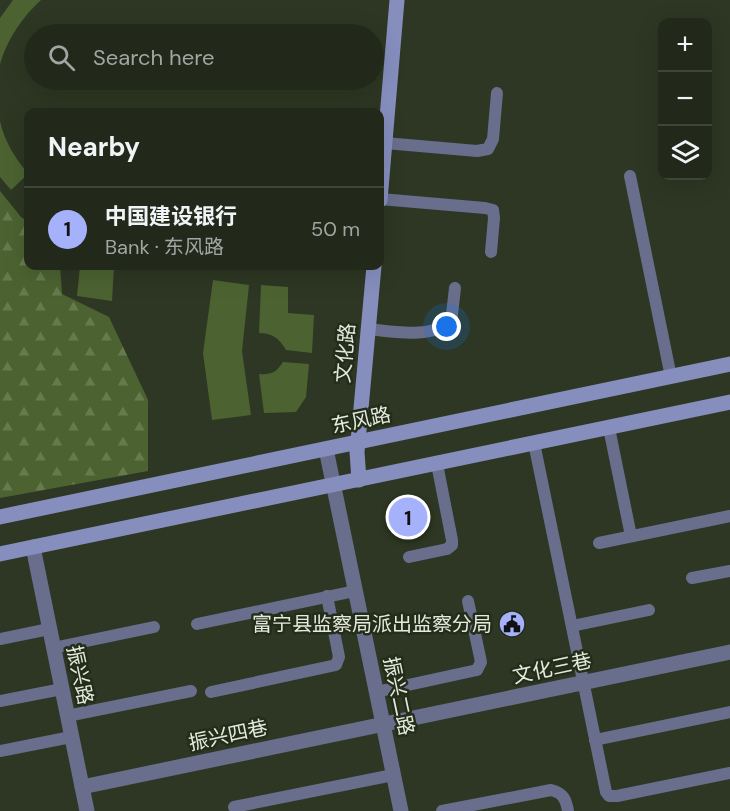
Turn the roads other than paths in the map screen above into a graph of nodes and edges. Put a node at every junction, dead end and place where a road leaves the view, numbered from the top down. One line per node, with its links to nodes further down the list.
1 (397, 0): 3 (main road)
2 (497, 93): 3 (lane)
3 (385, 142): 4 (main road)
4 (384, 153)
5 (630, 176): 12 (lane)
6 (384, 199): 7 (lane)
7 (491, 252)
8 (374, 270): 10 (main road, 文化路)
9 (456, 288): 10 (lane)
10 (368, 329): 15 (main road, 文化路)
11 (730, 364): 12 (main road, 东风路)
12 (671, 377): 15 (main road, 东风路)
13 (730, 402): 14 (main road)
14 (609, 428): 16 (main road); 23 (lane)
15 (358, 442): 17 (main road, 东风路); 19 (main road, 文化路)
16 (534, 443): 18 (main road); 35 (lane)
17 (326, 449): 20 (street, 振兴二路); 21 (main road, 东风路)
18 (437, 464): 19 (main road); 27 (lane)
19 (359, 480): 20 (main road)
20 (334, 485): 25 (main road); 30 (street, 振兴二路)
21 (0, 516)
22 (730, 516): 23 (lane)
23 (631, 536): 24 (lane)
24 (599, 543)
25 (33, 548): 26 (main road); 37 (street, 振兴路)
26 (0, 554)
27 (409, 557)
28 (730, 571): 29 (lane)
29 (693, 578)
30 (355, 591): 31 (lane); 45 (street, 振兴二路)
31 (327, 596): 34 (lane); 44 (lane)
32 (468, 601): 45 (lane)
33 (649, 610): 35 (lane)
34 (196, 624)
35 (572, 626): 41 (lane)
36 (154, 627): 39 (lane)
37 (49, 628): 38 (lane); 39 (street, 振兴路)
38 (0, 639)
39 (53, 648): 42 (street, 振兴路)
40 (730, 652): 41 (street, 文化三巷)
41 (583, 683): 49 (street, 文化三巷); 51 (lane)
42 (62, 689): 46 (lane); 48 (street, 振兴路)
43 (191, 691): 48 (lane)
44 (211, 692)
45 (376, 692): 49 (street, 振兴二路)
46 (0, 701)
47 (730, 712): 51 (lane)
48 (67, 716): 50 (street, 振兴路)
49 (383, 724): 54 (street, 振兴二路); 55 (street, 振兴四巷)
50 (71, 737): 52 (lane); 55 (street, 振兴路)
51 (595, 740): 53 (lane)
52 (0, 751)
53 (730, 773)
54 (393, 775): 56 (lane); 58 (street, 振兴二路)
55 (82, 787): 57 (street, 振兴路)
56 (234, 807)
57 (87, 811)
58 (401, 811)
59 (442, 811): 60 (lane)
60 (568, 811)

